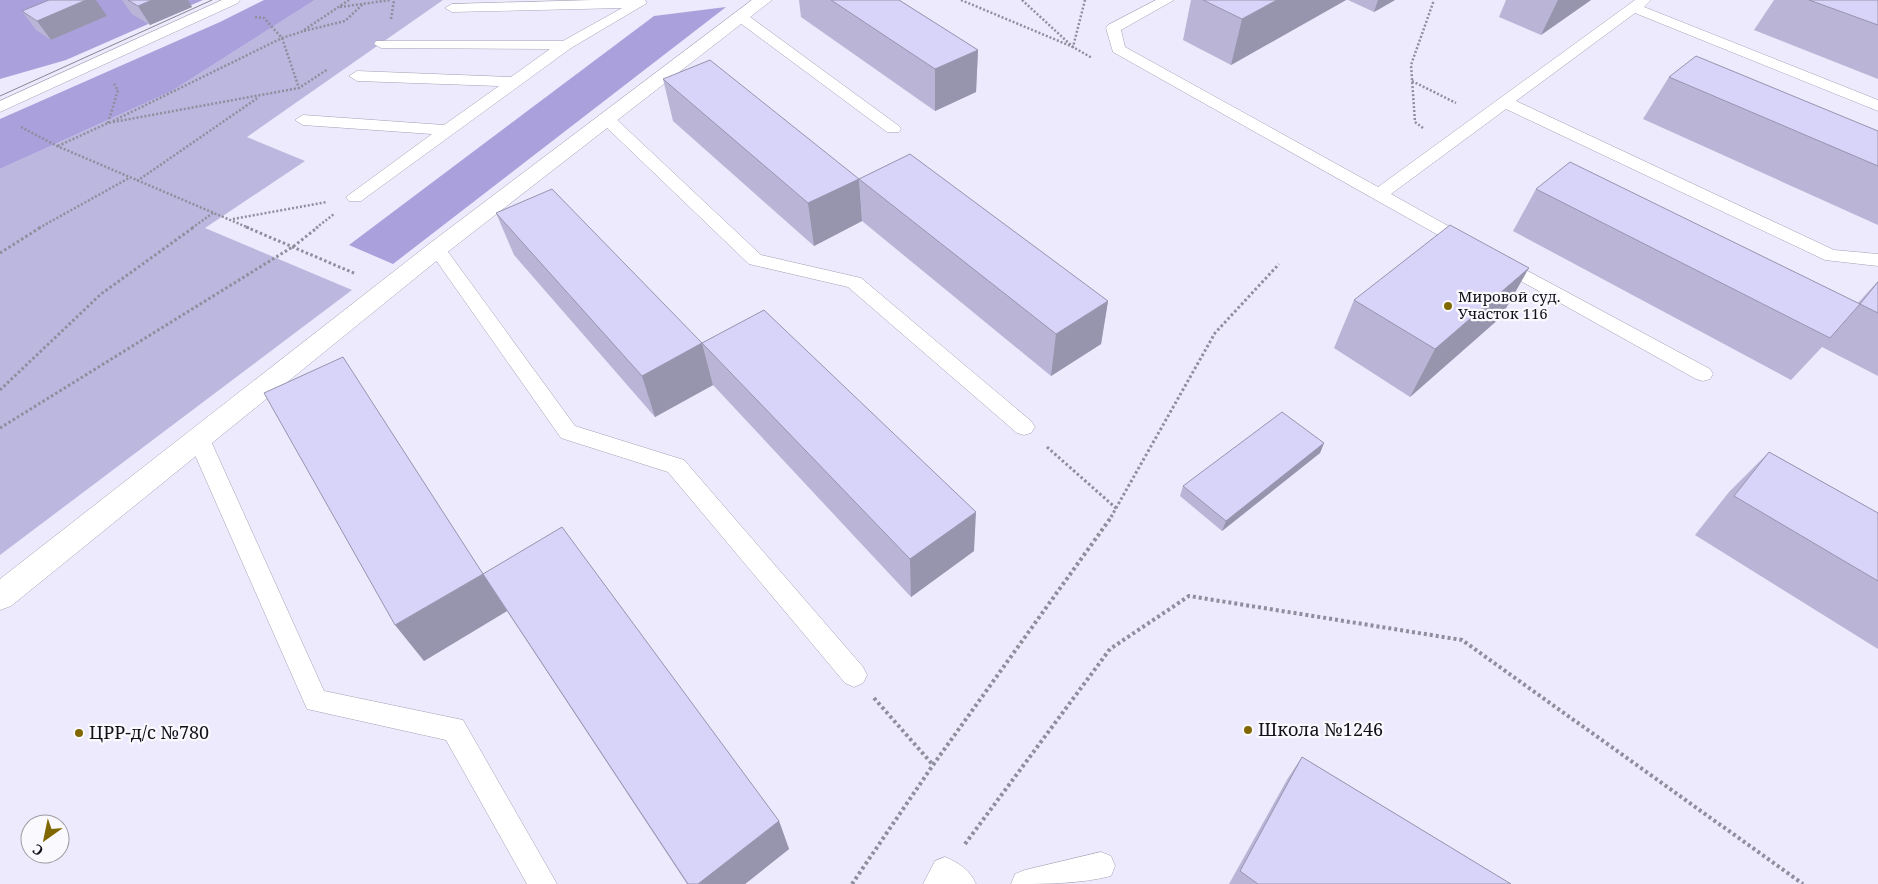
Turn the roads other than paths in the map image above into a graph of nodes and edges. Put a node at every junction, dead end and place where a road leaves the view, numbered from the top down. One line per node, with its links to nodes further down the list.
1 (233, 0): 13 (lane)
2 (763, 0): 6 (street)
3 (1167, 0): 18 (lane)
4 (1639, 4): 11 (lane); 12 (lane)
5 (452, 8): 8 (lane)
6 (741, 17): 15 (street); 16 (lane)
7 (381, 44): 8 (lane)
8 (566, 45): 10 (lane)
9 (357, 76): 10 (lane)
10 (514, 82): 17 (lane)
11 (1504, 102): 18 (lane); 21 (lane)
12 (1878, 106)
13 (0, 107)
14 (303, 120): 17 (lane)
15 (608, 120): 20 (street); 23 (lane)
16 (893, 129)
17 (448, 130): 19 (lane)
18 (1378, 195): 22 (lane)
19 (355, 197)
20 (436, 249): 24 (street); 26 (lane)
21 (1878, 260)
22 (1703, 374)
23 (1024, 427)
24 (199, 439): 25 (street); 28 (lane)
25 (0, 597)
26 (854, 675)
27 (1101, 866): 29 (lane)
28 (543, 884)
29 (1025, 884)

